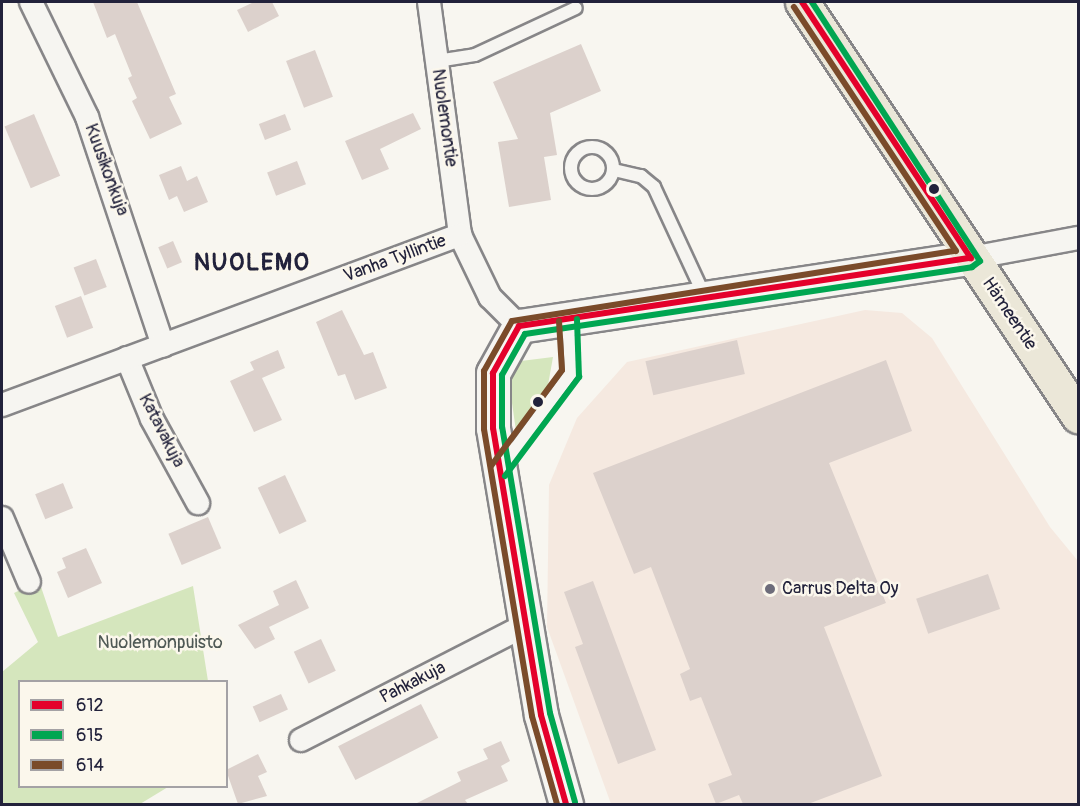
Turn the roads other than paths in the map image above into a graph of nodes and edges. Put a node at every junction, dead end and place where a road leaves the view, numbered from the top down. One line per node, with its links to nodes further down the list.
1 (31, 2): 13 (street, Kuusikonkuja)
2 (429, 2): 5 (street, Nuolemontie)
3 (802, 2): 9 (highway, Hämeentie)
4 (576, 8): 5 (lane)
5 (436, 62): 7 (street, Nuolemontie)
6 (614, 170): 10 (lane)
7 (460, 235): 12 (street, Vanha Tyllintie); 13 (street, Vanha Tyllintie)
8 (1078, 238): 9 (street)
9 (971, 258): 10 (street); 16 (highway, Hämeentie)
10 (706, 299): 11 (street)
11 (568, 320): 12 (street); 17 (lane)
12 (519, 326): 17 (street)
13 (162, 346): 14 (street, Vanha Tyllintie)
14 (127, 358): 15 (street, Vanha Tyllintie); 18 (street, Katavakuja)
15 (2, 405)
16 (1078, 416)
17 (498, 471): 21 (street)
18 (198, 503)
19 (2, 519): 20 (street)
20 (29, 582)
21 (524, 626): 22 (street, Pahkakuja); 23 (street)
22 (301, 740)
23 (564, 804)

